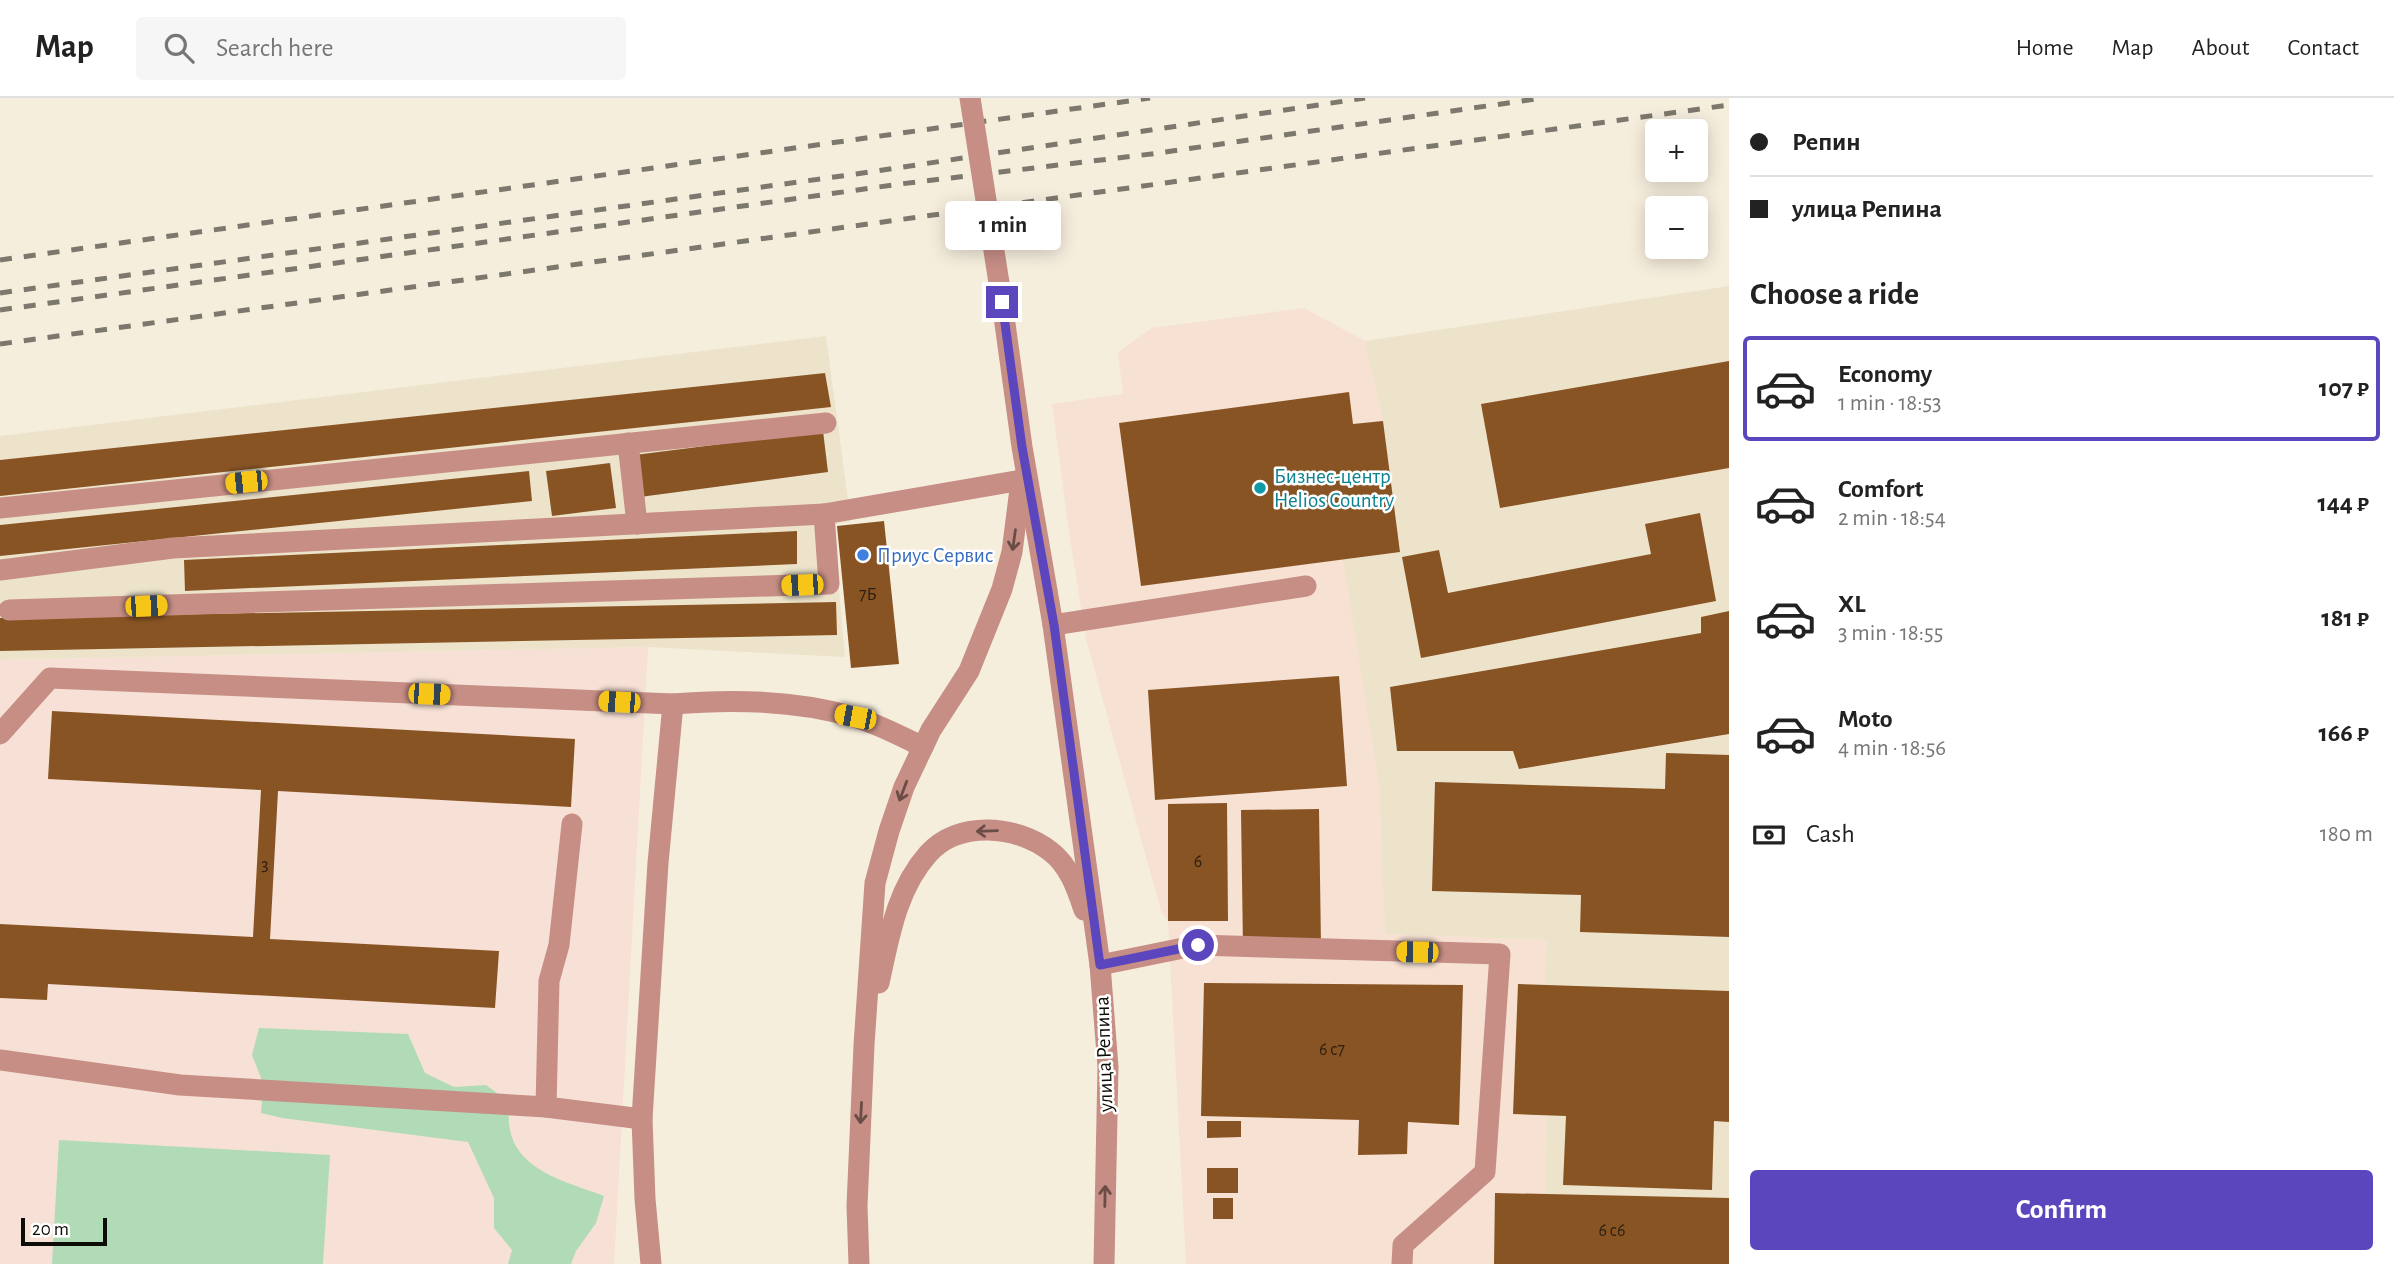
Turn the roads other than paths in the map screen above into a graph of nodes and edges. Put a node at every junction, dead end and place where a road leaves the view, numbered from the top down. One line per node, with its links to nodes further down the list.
1 (970, 98): 4 (street, улица Репина, bridge)
2 (826, 422): 3 (street)
3 (628, 443): 6 (street); 8 (street)
4 (1022, 447): 5 (street); 12 (street, улица Репина)
5 (1022, 480): 7 (street); 15 (street, one-way to 15)
6 (0, 508)
7 (824, 514): 8 (street); 11 (street)
8 (637, 524): 9 (street)
9 (0, 570)
10 (1306, 586): 12 (street)
11 (9, 610)
12 (1054, 625): 17 (street, улица Репина)
13 (673, 704): 14 (street); 15 (street); 21 (street)
14 (0, 734)
15 (923, 747): 18 (street, one-way to 18)
16 (572, 824): 20 (street)
17 (1099, 957): 18 (street, one-way to 18); 26 (street, улица Репина, one-way to 17); 27 (street)
18 (864, 1045): 22 (street, one-way to 22)
19 (0, 1060): 20 (street)
20 (546, 1107): 21 (street)
21 (642, 1119): 23 (street)
22 (858, 1206): 24 (street); 25 (street)
23 (651, 1264)
24 (849, 1264)
25 (859, 1264)
26 (1104, 1264)
27 (1402, 1264)

